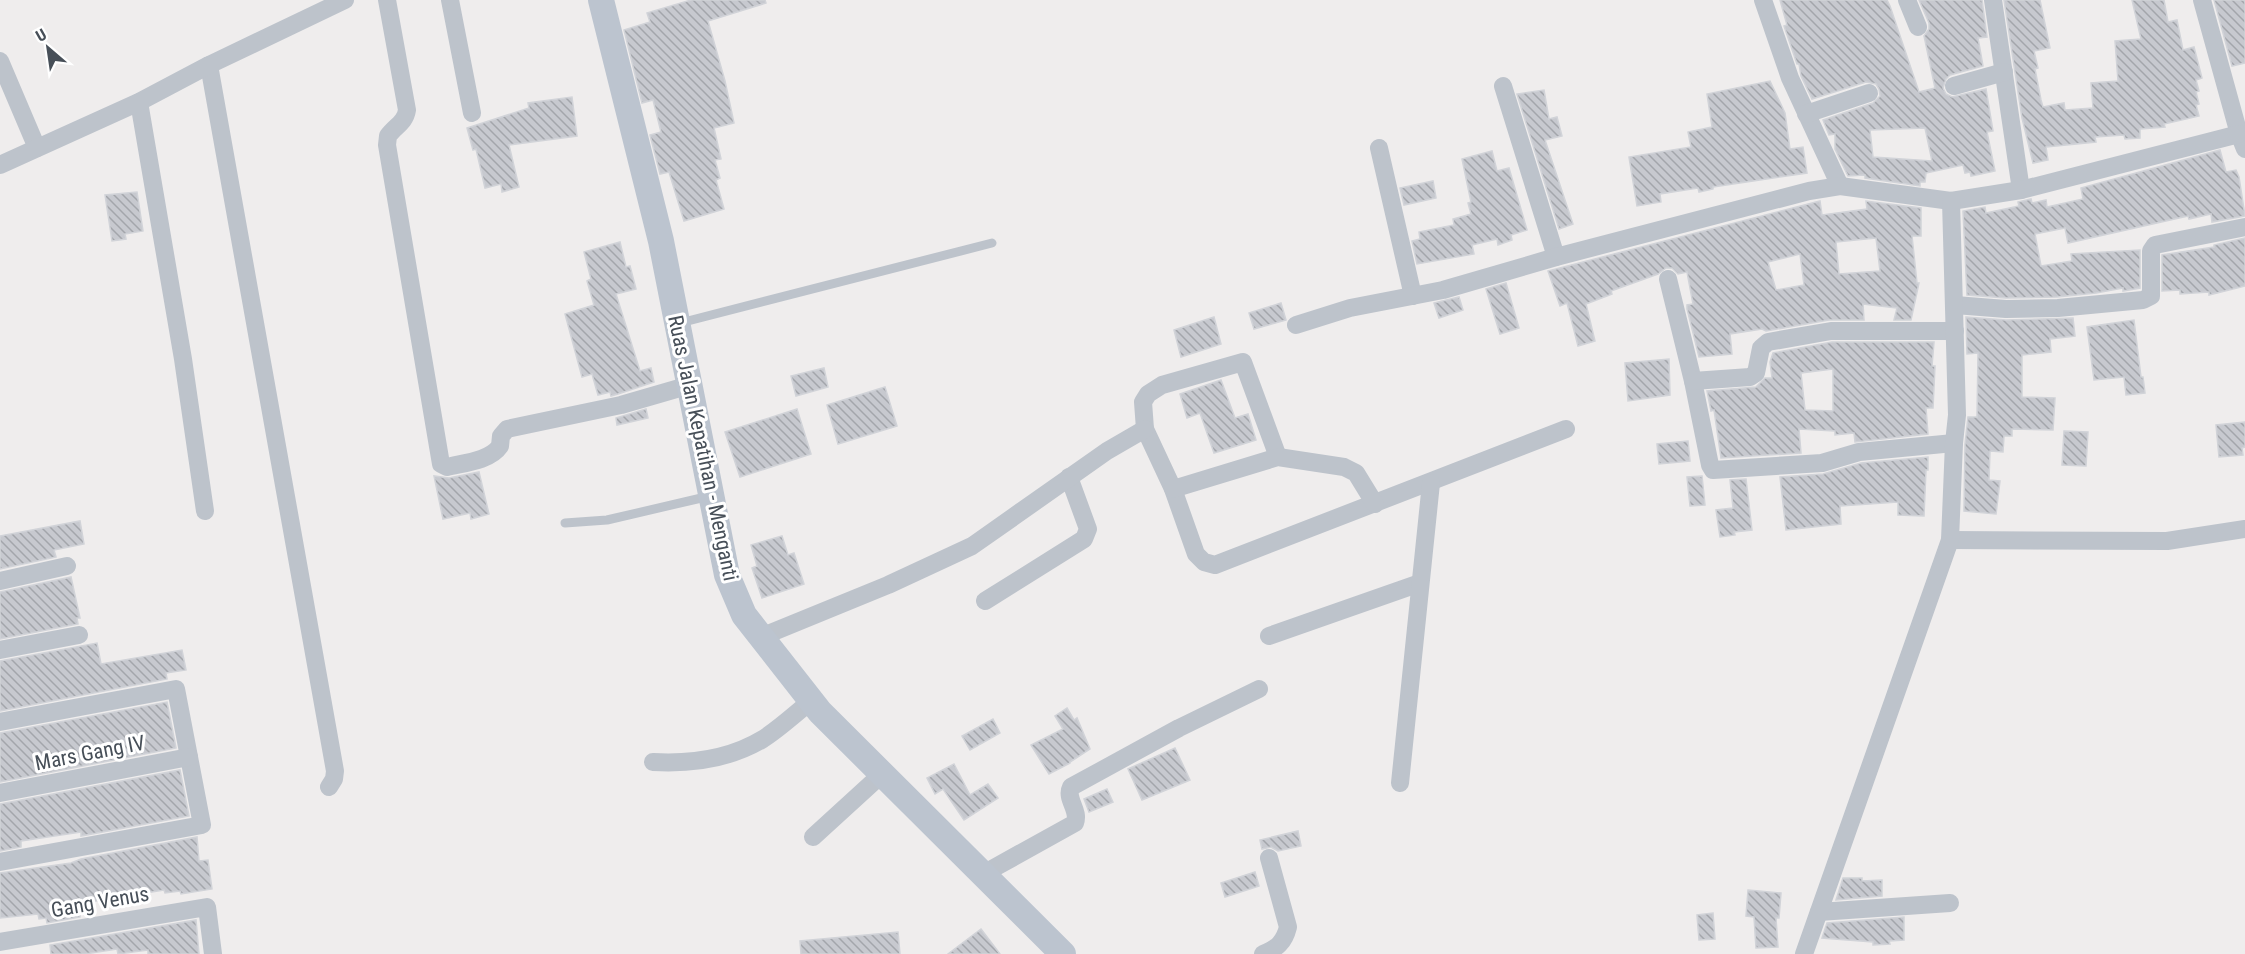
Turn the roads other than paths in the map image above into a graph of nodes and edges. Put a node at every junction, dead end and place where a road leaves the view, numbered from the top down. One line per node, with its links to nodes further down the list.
1 (345, 0): 9 (street)
2 (387, 0): 37 (street)
3 (450, 0): 18 (street)
4 (601, 0): 33 (main road, Ruas Jalan Kepatihan - Menganti)
5 (1764, 0): 19 (street)
6 (1907, 0): 10 (street)
7 (1993, 0): 13 (street)
8 (2202, 0): 20 (street)
9 (321, 5): 12 (street)
10 (1918, 27)
11 (0, 61): 21 (street)
12 (208, 65): 17 (street); 66 (street)
13 (2004, 72): 15 (street); 25 (street)
14 (1503, 86): 29 (street)
15 (1954, 86)
16 (1869, 93): 19 (street)
17 (139, 102): 21 (street); 47 (street)
18 (472, 113)
19 (1806, 114): 24 (street)
20 (2242, 141): 25 (street)
21 (37, 148): 23 (street)
22 (1379, 148): 31 (street)
23 (0, 165)
24 (1840, 186): 26 (street); 29 (street)
25 (2021, 190): 26 (street)
26 (1951, 201): 32 (street)
27 (2245, 227): 32 (street)
28 (992, 243): 33 (lane)
29 (1556, 257): 31 (street)
30 (1668, 279): 36 (street)
31 (1413, 296): 34 (street)
32 (1955, 305): 35 (street)
33 (678, 324): 37 (main road, Ruas Jalan Kepatihan - Menganti)
34 (1296, 325)
35 (1955, 331): 36 (street); 40 (street)
36 (1693, 381): 40 (street)
37 (690, 385): 45 (main road, Ruas Jalan Kepatihan - Menganti)
38 (1145, 429): 41 (street); 42 (street); 44 (street)
39 (1566, 429): 43 (street)
40 (1954, 443): 50 (street)
41 (1278, 457): 44 (street); 46 (street)
42 (1069, 477): 54 (street); 57 (street)
43 (1431, 483): 46 (street); 53 (street)
44 (1173, 489): 46 (street)
45 (711, 496): 48 (lane); 57 (main road, Ruas Jalan Kepatihan - Menganti)
46 (1375, 504)
47 (205, 511)
48 (565, 524)
49 (2245, 530): 50 (street)
50 (1950, 540): 73 (street)
51 (67, 566): 52 (street)
52 (0, 581)
53 (1420, 583): 56 (street); 65 (street)
54 (985, 601)
55 (79, 635): 58 (street)
56 (1269, 636)
57 (761, 637): 60 (main road, Ruas Jalan Kepatihan - Menganti)
58 (0, 650)
59 (1259, 689): 71 (street)
60 (811, 701): 63 (street); 64 (main road, Ruas Jalan Kepatihan - Menganti)
61 (0, 722): 62 (street)
62 (189, 757): 67 (street, Mars Gang IV); 70 (street)
63 (653, 762)
64 (882, 774): 68 (street); 71 (main road, Ruas Jalan Kepatihan - Menganti)
65 (1400, 783)
66 (329, 787)
67 (0, 793)
68 (813, 837)
69 (1269, 858): 78 (street)
70 (0, 862)
71 (983, 874): 77 (main road, Ruas Jalan Kepatihan - Menganti)
72 (1950, 903): 73 (street)
73 (1819, 912): 79 (street)
74 (0, 942): 75 (street, Gang Venus)
75 (31, 945): 76 (street, Gang Venus)
76 (213, 954)
77 (1063, 954)
78 (1263, 954)
79 (1804, 954)

